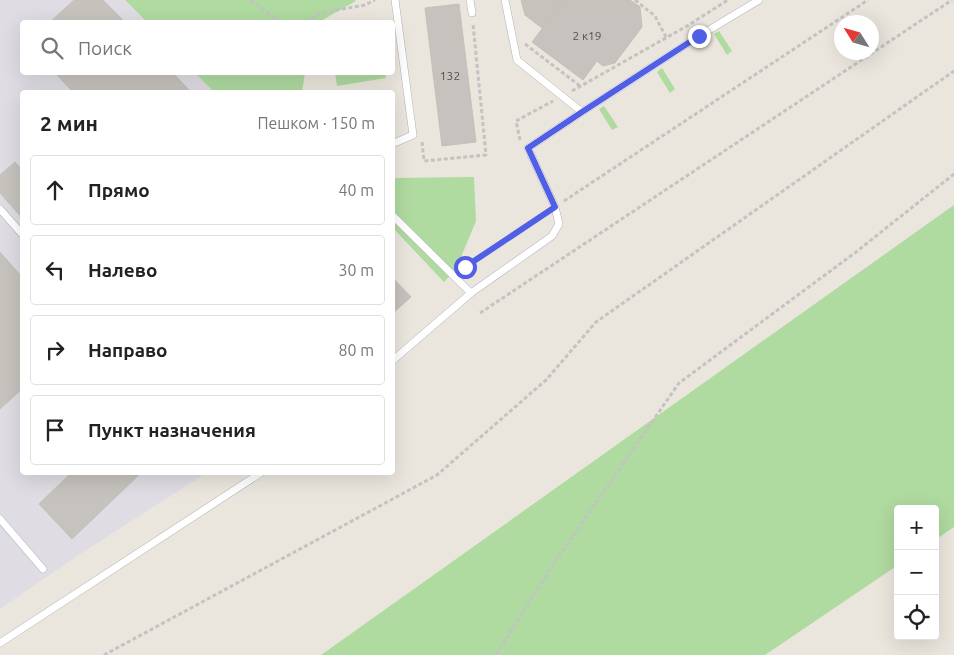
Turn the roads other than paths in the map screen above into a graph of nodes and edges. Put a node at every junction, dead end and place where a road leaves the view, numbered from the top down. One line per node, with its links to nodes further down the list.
1 (395, 0): 7 (lane)
2 (470, 0): 5 (lane)
3 (505, 0): 6 (lane)
4 (759, 0): 6 (lane)
5 (472, 13)
6 (582, 112): 11 (lane)
7 (395, 143)
8 (0, 209): 10 (lane)
9 (395, 218): 11 (lane)
10 (20, 232)
11 (471, 293): 12 (lane)
12 (395, 358)
13 (257, 475): 16 (lane)
14 (0, 519): 15 (lane)
15 (43, 569)
16 (0, 643)

